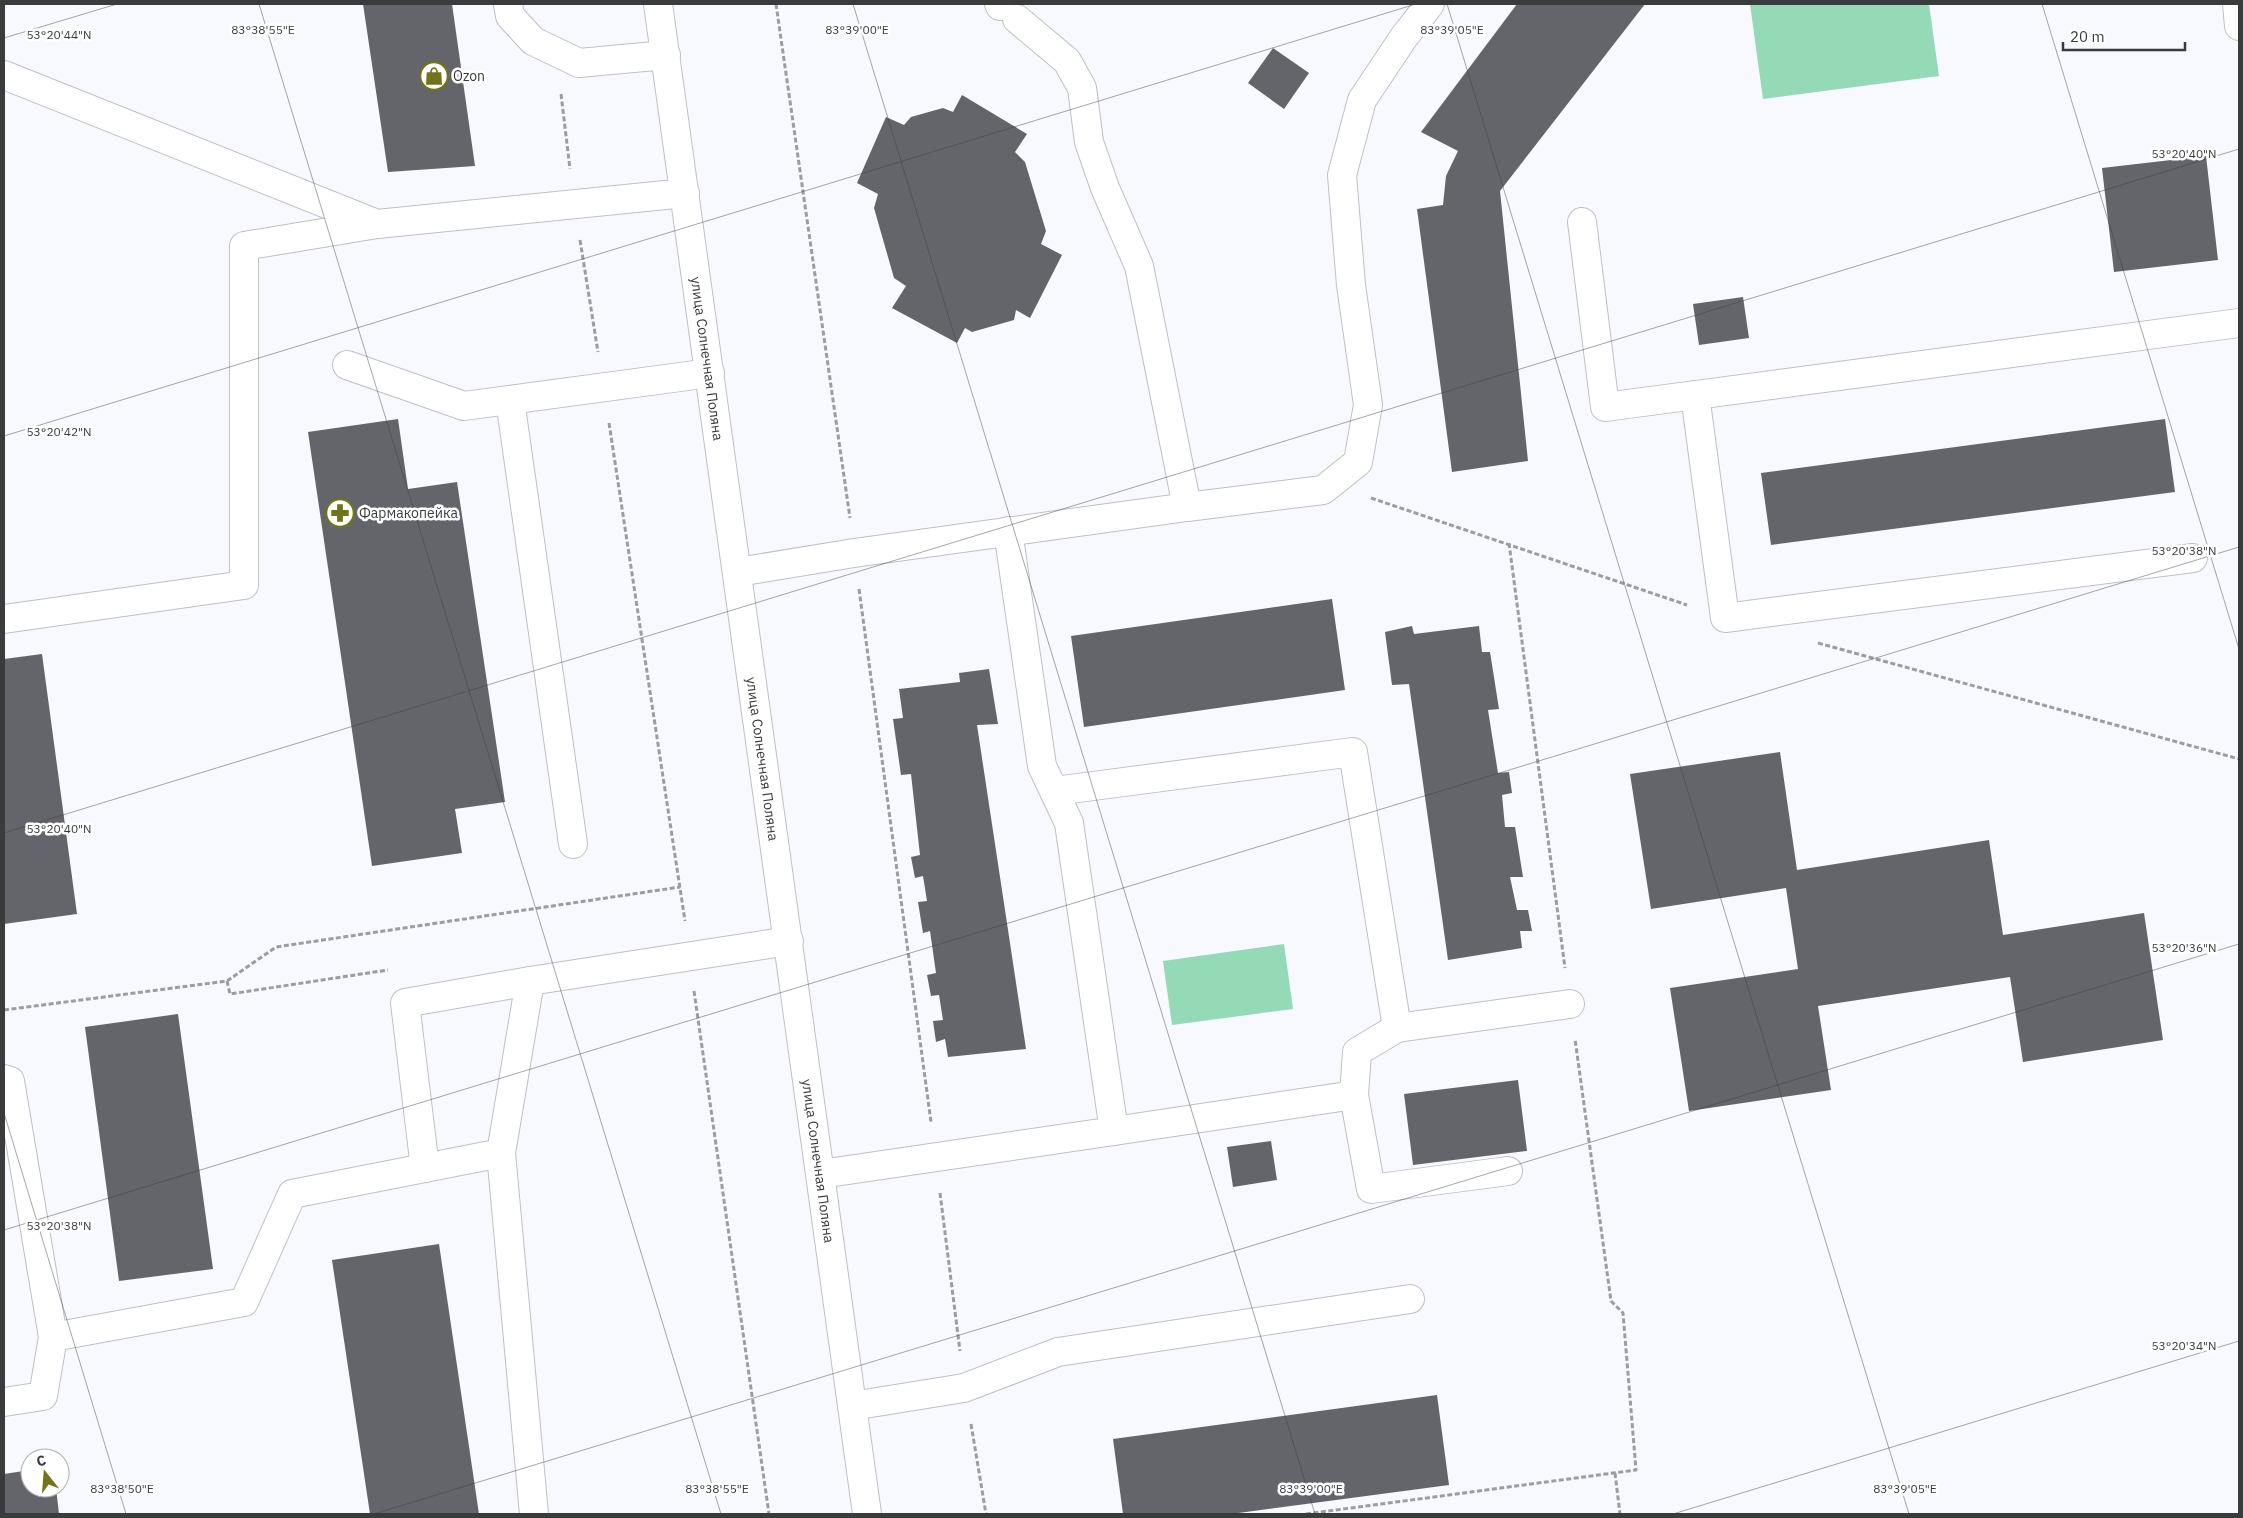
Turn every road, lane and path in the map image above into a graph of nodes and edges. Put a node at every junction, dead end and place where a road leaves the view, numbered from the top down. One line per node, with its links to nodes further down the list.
1 (508, 4): 8 (street)
2 (658, 4): 9 (street, улица Солнечная Поляна)
3 (776, 4): 24 (path)
4 (1430, 4): 21 (street)
5 (2237, 4): 7 (street)
6 (1005, 10): 21 (street)
7 (2239, 26)
8 (556, 52): 9 (street); 12 (path)
9 (666, 55): 11 (street, улица Солнечная Поляна)
10 (4, 75): 14 (street)
11 (685, 193): 12 (street); 17 (street, улица Солнечная Поляна)
12 (574, 202): 14 (street); 18 (path)
13 (1582, 222): 19 (street)
14 (377, 224): 27 (street)
15 (2239, 323): 19 (street)
16 (346, 365): 20 (street)
17 (710, 373): 18 (street); 26 (street, улица Солнечная Поляна)
18 (604, 387): 20 (street); 30 (path)
19 (1695, 395): 25 (street)
20 (510, 400): 29 (street)
21 (1187, 507): 22 (street)
22 (1008, 531): 24 (street); 28 (street)
23 (1509, 543): 34 (path)
24 (854, 553): 26 (street); 41 (path)
25 (2192, 558)
26 (738, 572): 31 (street, улица Солнечная Поляна)
27 (4, 619)
28 (1055, 792): 36 (street); 39 (street)
29 (574, 844)
30 (680, 887): 32 (path); 35 (path)
31 (789, 941): 32 (street); 44 (street, улица Солнечная Поляна)
32 (689, 955): 33 (street); 52 (path)
33 (530, 980): 40 (street); 42 (street)
34 (1570, 1004): 36 (street); 50 (path)
35 (4, 1010)
36 (1397, 1028): 38 (street)
37 (4, 1079): 46 (street)
38 (1354, 1095): 39 (street); 43 (street)
39 (1114, 1131): 41 (street)
40 (501, 1153): 42 (street); 51 (street)
41 (936, 1157): 44 (street); 47 (path)
42 (425, 1168): 46 (street)
43 (1508, 1171)
44 (822, 1174): 49 (street, улица Солнечная Поляна)
45 (1410, 1299): 47 (street)
46 (53, 1337): 48 (street)
47 (964, 1388): 49 (street); 54 (path)
48 (4, 1402)
49 (852, 1406): 53 (street, улица Солнечная Поляна)
50 (1615, 1473): 55 (path); 56 (path)
51 (534, 1514)
52 (769, 1514)
53 (867, 1514)
54 (986, 1514)
55 (1306, 1514)
56 (1620, 1514)

